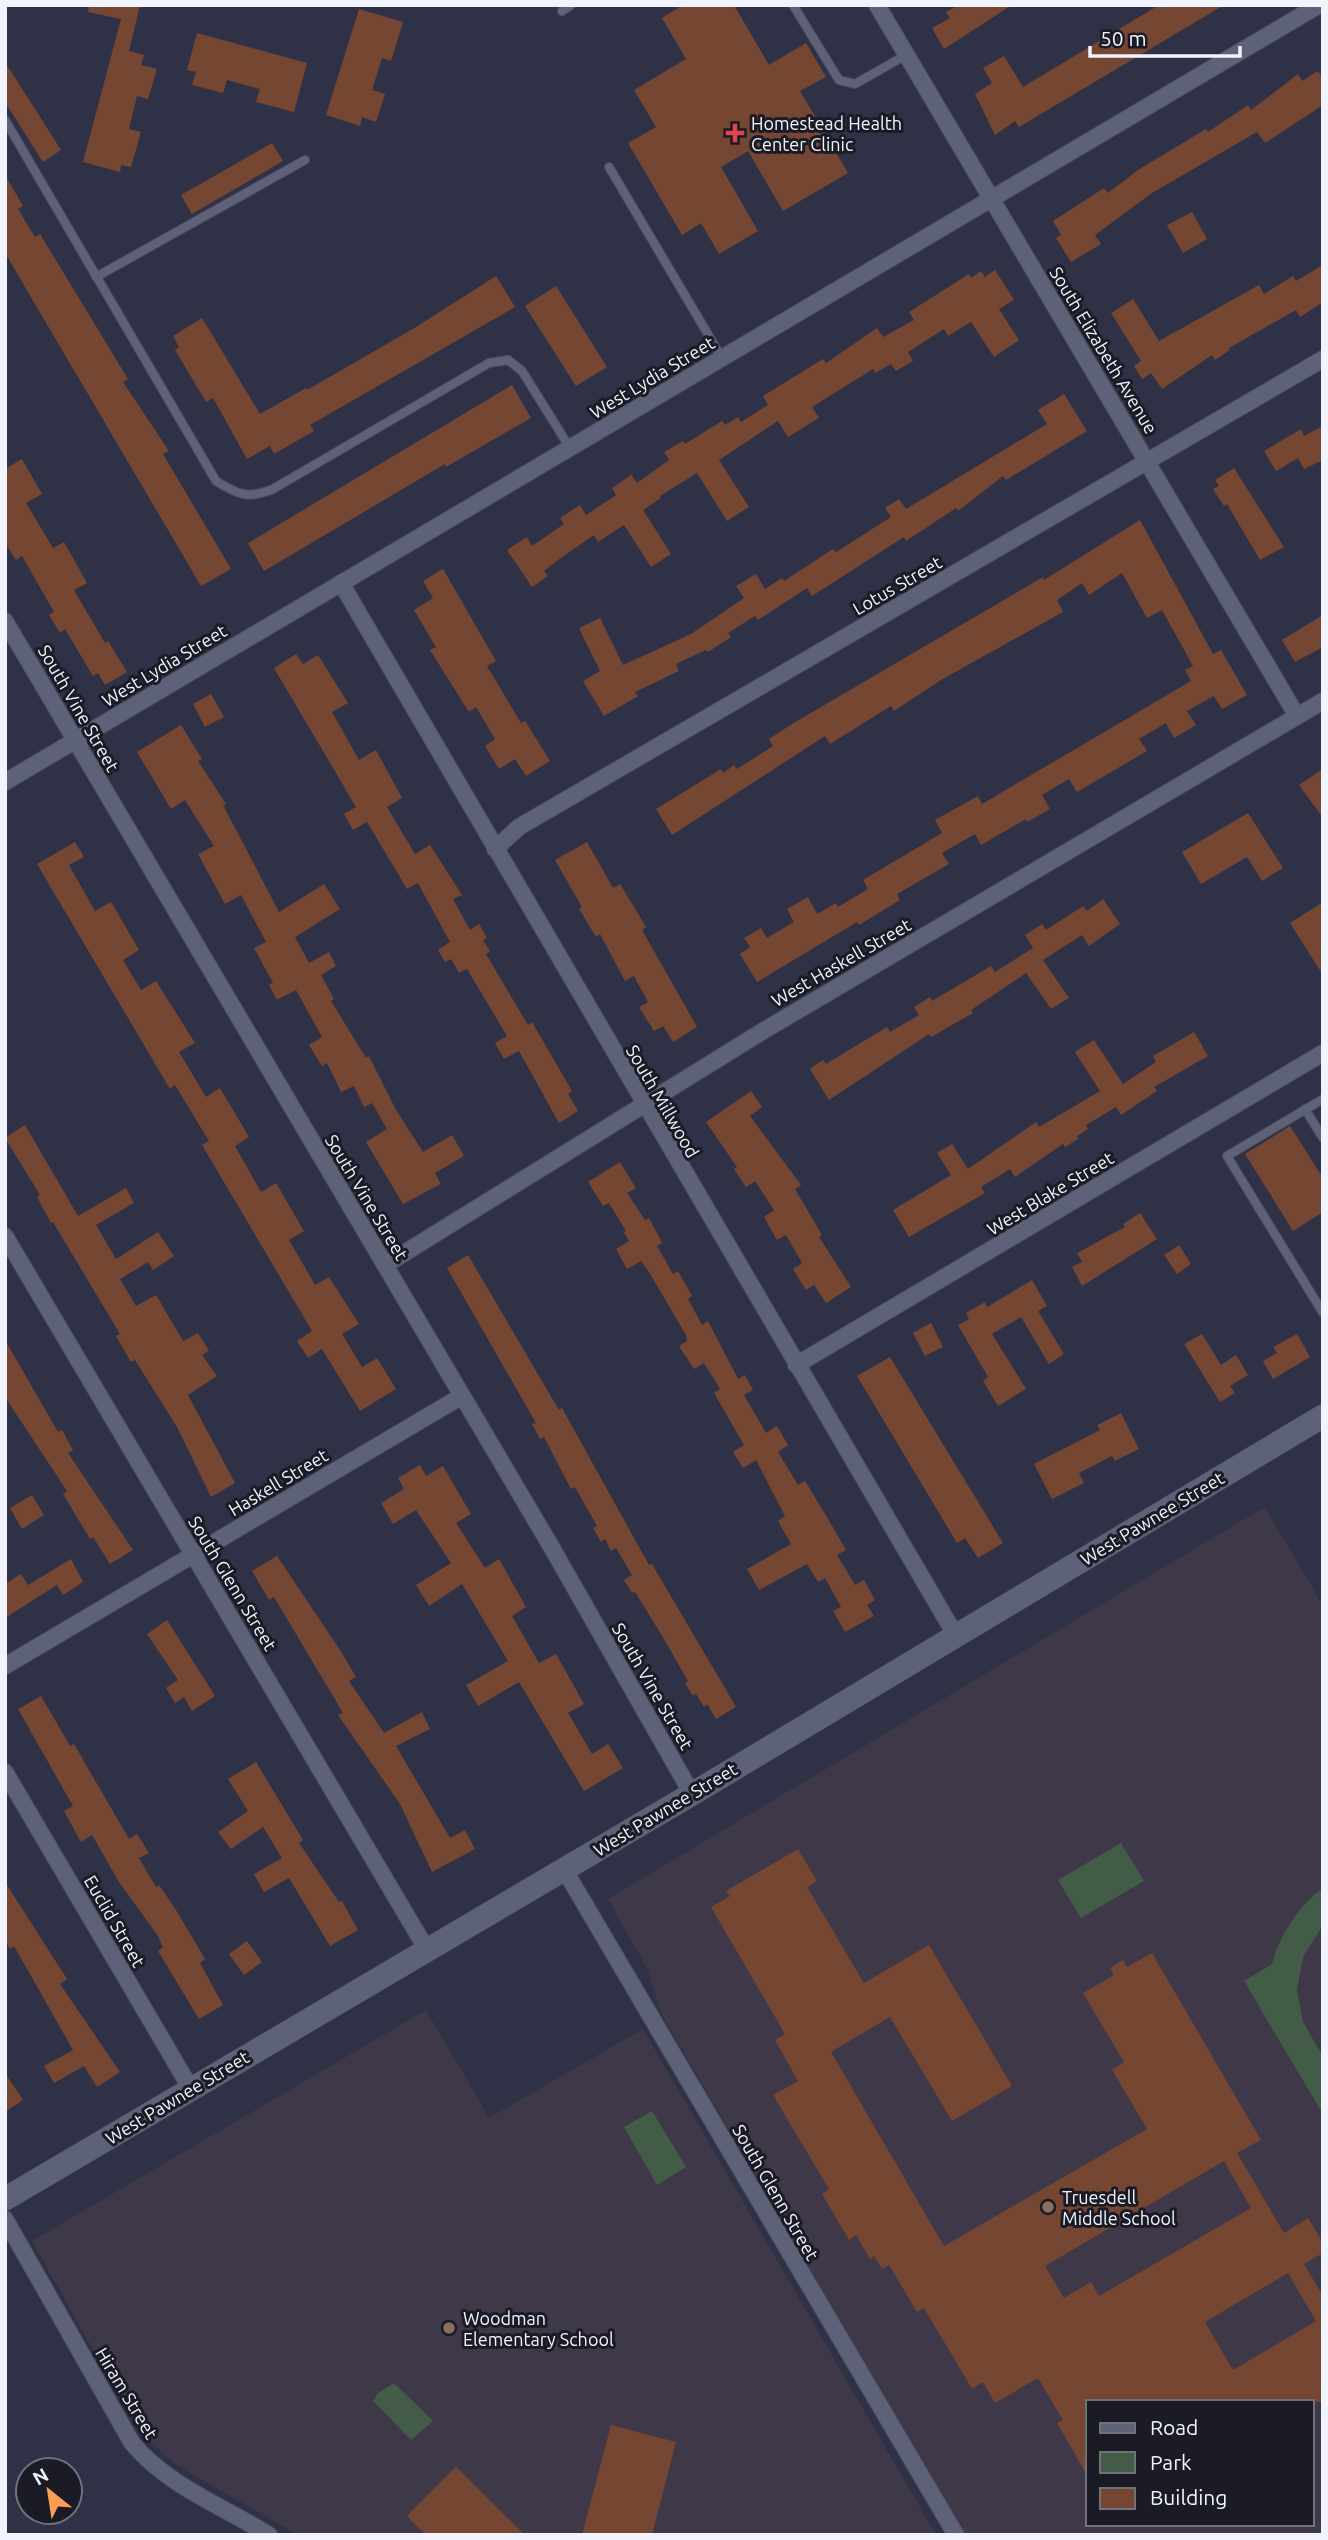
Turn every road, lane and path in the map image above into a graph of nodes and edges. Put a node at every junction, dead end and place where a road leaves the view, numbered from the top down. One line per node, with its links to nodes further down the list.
1 (570, 5): 5 (lane)
2 (793, 5): 6 (lane)
3 (877, 5): 6 (street, South Elizabeth Avenue)
4 (1319, 5): 10 (street, West Lydia Street)
5 (562, 10)
6 (906, 55): 10 (street, South Elizabeth Avenue)
7 (5, 120): 11 (lane)
8 (305, 160): 11 (lane)
9 (609, 167): 12 (lane)
10 (992, 199): 12 (street, West Lydia Street); 15 (street, South Elizabeth Avenue)
11 (96, 276): 14 (lane)
12 (722, 358): 14 (street, West Lydia Street)
13 (1323, 359): 15 (street, Lotus Street)
14 (570, 448): 16 (street, West Lydia Street)
15 (1148, 462): 19 (street, South Elizabeth Avenue); 22 (street, Lotus Street)
16 (341, 583): 20 (street, West Lydia Street); 22 (street, South Millwood)
17 (5, 621): 20 (street, South Vine Street)
18 (1323, 701): 19 (street, West Haskell Street)
19 (1297, 716): 25 (street, West Haskell Street)
20 (75, 740): 21 (street, West Lydia Street); 29 (street, South Vine Street)
21 (5, 782)
22 (495, 849): 25 (street, South Millwood)
23 (1323, 1054): 31 (street, West Blake Street)
24 (1323, 1099): 26 (lane)
25 (643, 1105): 29 (street, West Haskell Street); 31 (street, South Millwood)
26 (1305, 1109): 27 (lane); 30 (lane)
27 (1323, 1138)
28 (5, 1236): 34 (street, South Glenn Street)
29 (385, 1265): 32 (street, South Vine Street)
30 (1323, 1313)
31 (796, 1365): 35 (street, South Millwood)
32 (462, 1396): 34 (street, Haskell Street); 38 (street, South Vine Street)
33 (1323, 1416): 35 (main road, West Pawnee Street)
34 (194, 1554): 36 (street, Haskell Street); 40 (street, South Glenn Street)
35 (956, 1636): 38 (main road, West Pawnee Street)
36 (5, 1666)
37 (5, 1772): 41 (street, Euclid Street)
38 (692, 1794): 39 (main road, West Pawnee Street)
39 (564, 1869): 40 (main road, West Pawnee Street); 45 (street, South Glenn Street)
40 (427, 1950): 41 (main road, West Pawnee Street)
41 (191, 2089): 42 (main road, West Pawnee Street)
42 (5, 2199)
43 (5, 2219): 44 (street, Hiram Street)
44 (269, 2535)
45 (956, 2535)

